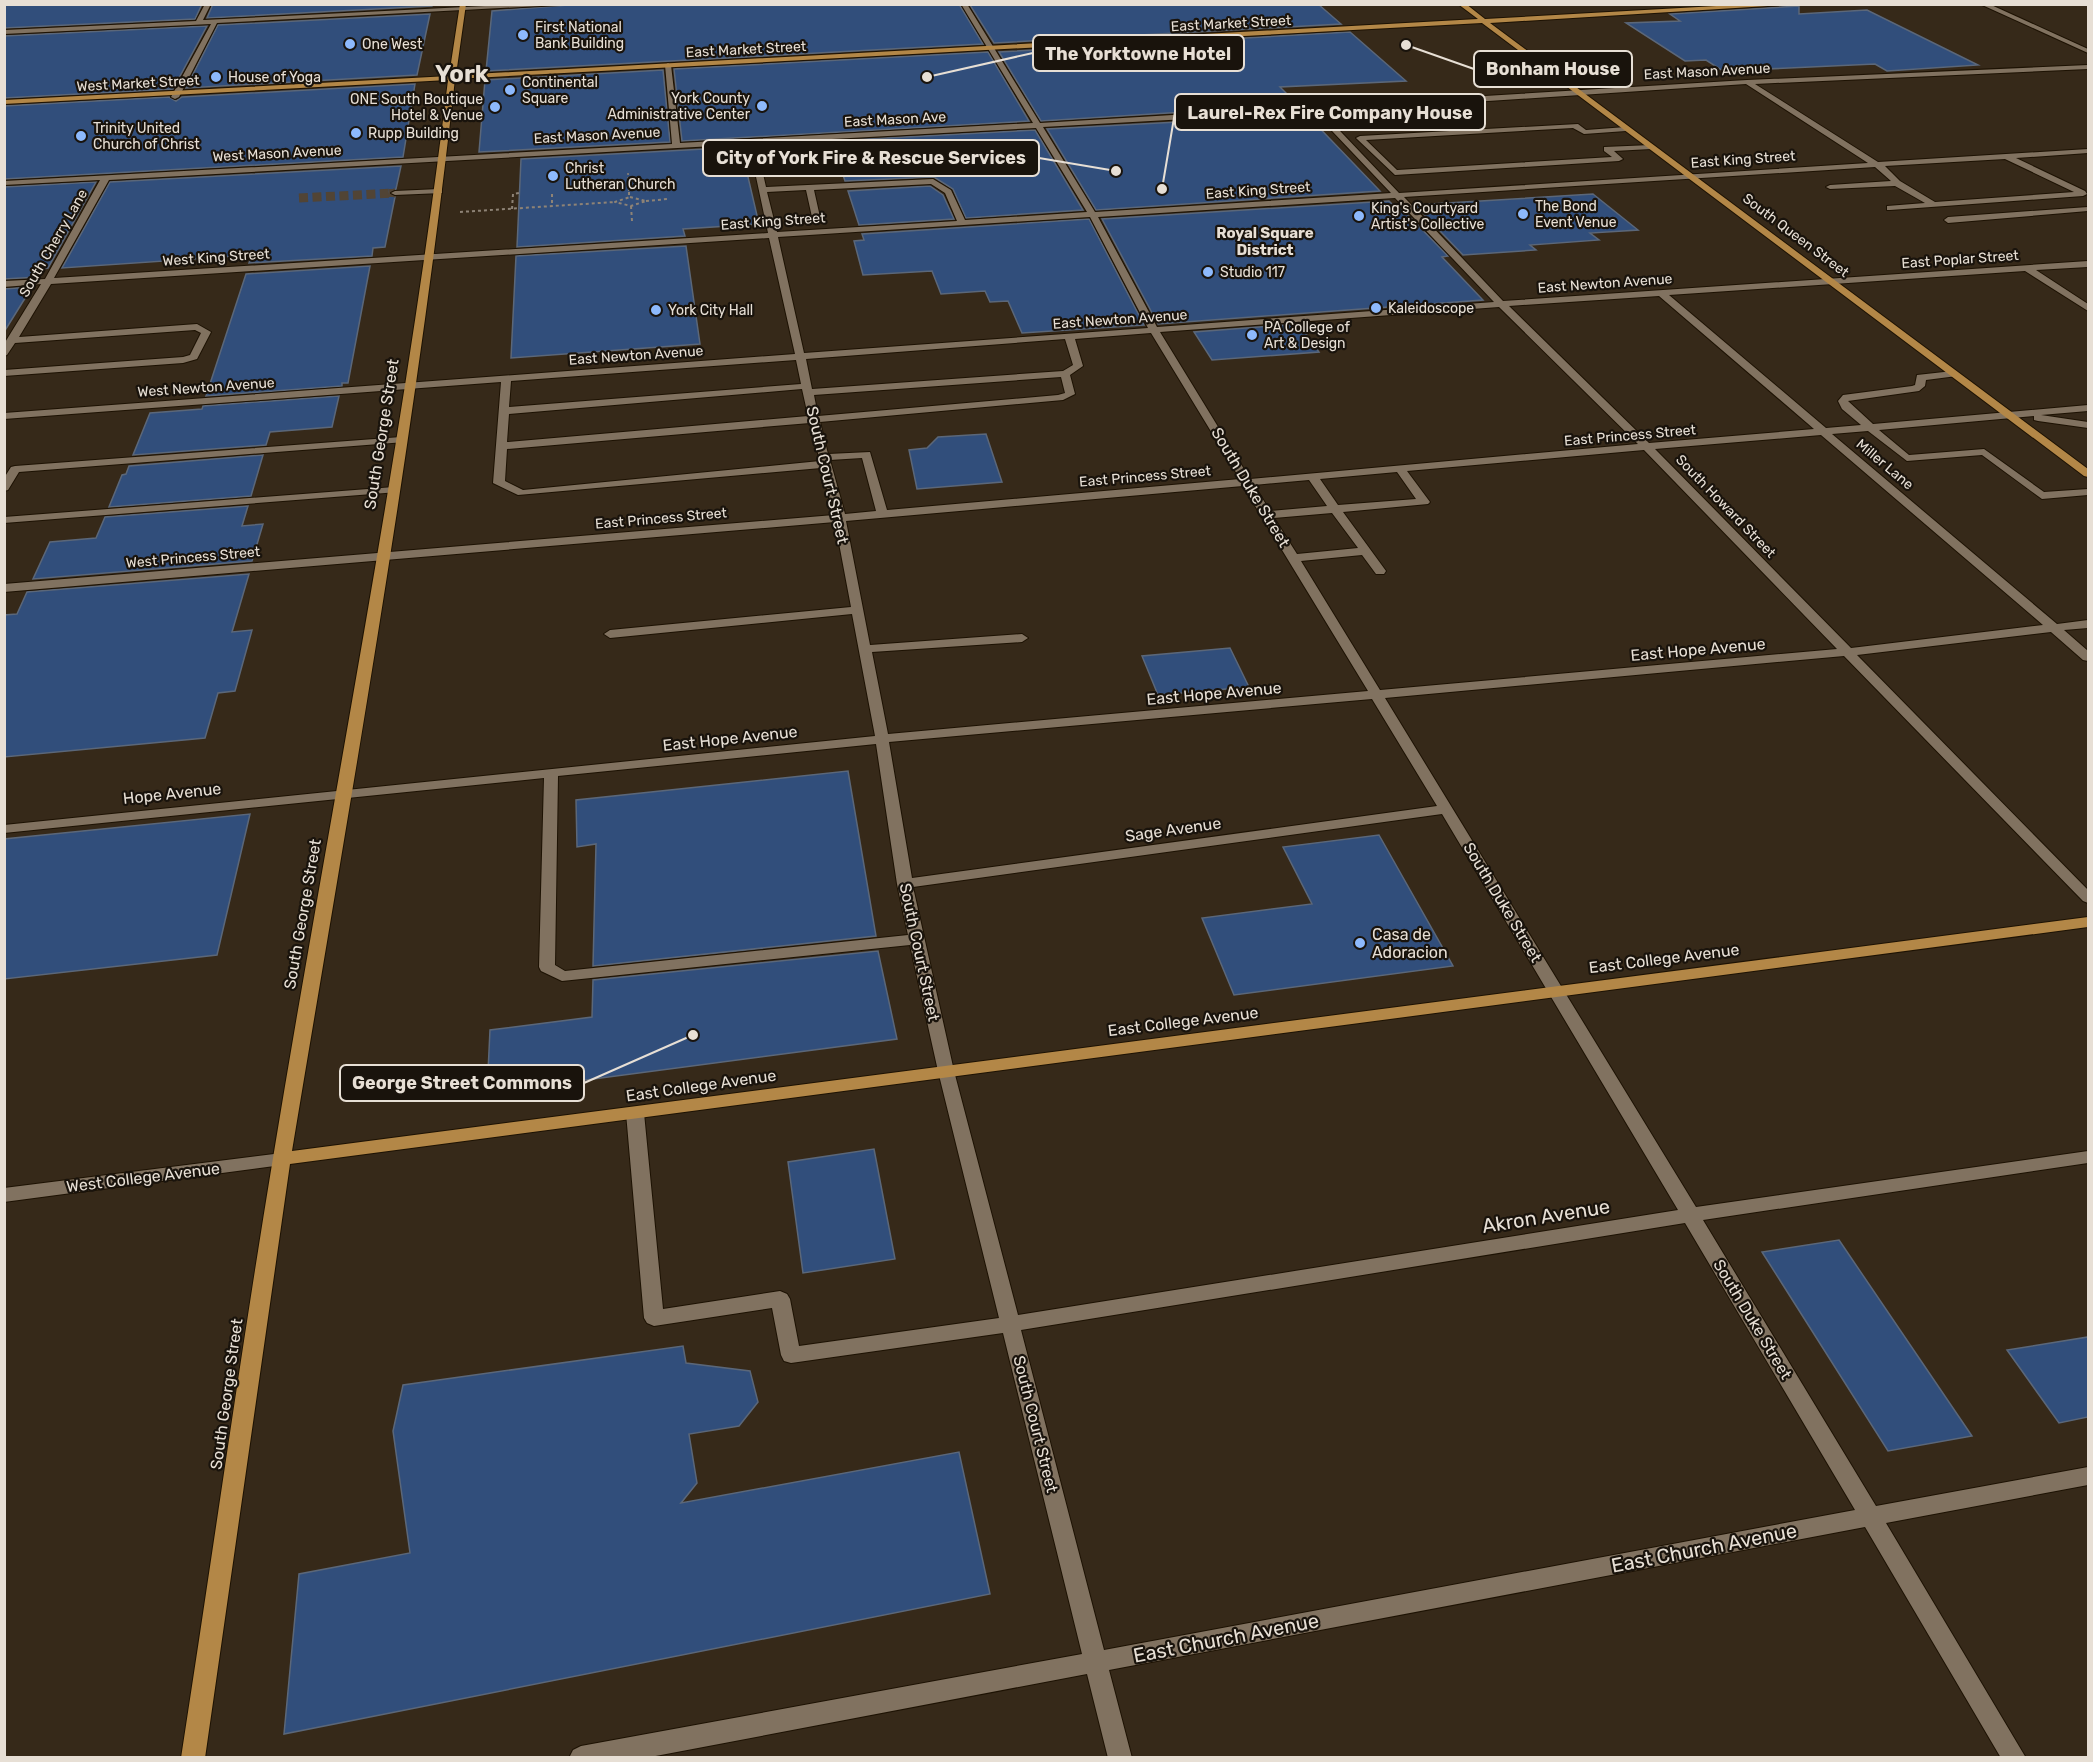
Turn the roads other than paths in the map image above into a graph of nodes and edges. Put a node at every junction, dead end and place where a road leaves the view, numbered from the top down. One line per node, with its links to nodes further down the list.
1 (208, 4): 9 (street)
2 (576, 4): 7 (street)
3 (964, 4): 12 (street, South Duke Street)
4 (1461, 4): 8 (main road, South Queen Street)
5 (1796, 4): 8 (main road, East Market Street)
6 (1983, 4): 13 (street)
7 (463, 7): 10 (street); 16 (main road, South George Street)
8 (1484, 21): 12 (main road, East Market Street); 18 (main road, South Queen Street)
9 (198, 22): 10 (street); 11 (street)
10 (214, 22): 19 (street)
11 (4, 32)
12 (990, 48): 14 (main road, East Market Street); 22 (street, South Duke Street)
13 (2088, 51)
14 (668, 65): 16 (main road, East Market Street); 26 (street)
15 (2088, 67): 17 (street, East Mason Avenue)
16 (452, 77): 19 (main road, West Market Street); 31 (main road, South George Street)
17 (1747, 82): 18 (street, East Mason Avenue); 32 (street)
18 (1577, 92): 21 (street, East Mason Avenue); 23 (main road, South Queen Street)
19 (176, 95): 20 (main road, West Market Street)
20 (4, 102)
21 (1316, 110): 22 (street, East Mason Avenue); 42 (street, South Howard Street)
22 (1039, 125): 25 (street, East Mason Ave); 47 (street, South Duke Street)
23 (1626, 129): 24 (street); 28 (main road, South Queen Street)
24 (1584, 132): 27 (street); 27 (street)
25 (752, 141): 26 (street, East Mason Avenue); 39 (street, South Court Street)
26 (676, 145): 31 (street, East Mason Avenue)
27 (1601, 146): 28 (street)
28 (1651, 147): 33 (main road, South Queen Street)
29 (2088, 151): 30 (street, East King Street)
30 (2006, 156): 32 (street, East King Street); 43 (street)
31 (444, 157): 34 (street, West Mason Avenue); 40 (main road, South George Street)
32 (1876, 164): 33 (street, East King Street); 36 (street)
33 (1692, 176): 42 (street, East King Street); 60 (main road, South Queen Street)
34 (106, 177): 35 (street, West Mason Avenue); 59 (street, South Cherry Lane)
35 (4, 183)
36 (1897, 183): 37 (street); 44 (street)
37 (1830, 187)
38 (809, 188): 39 (street); 48 (street); 50 (street)
39 (763, 190): 51 (street, South Court Street)
40 (439, 191): 41 (street); 53 (main road, South George Street)
41 (395, 193)
42 (1399, 195): 47 (street, East King Street); 63 (street, South Howard Street)
43 (2086, 196): 44 (street)
44 (1934, 205): 45 (street)
45 (1890, 208)
46 (2088, 209): 49 (street)
47 (1092, 214): 50 (street, East King Street); 65 (street, South Duke Street)
48 (816, 217)
49 (1948, 220)
50 (962, 222): 51 (street, East King Street)
51 (774, 234): 53 (street, East King Street); 69 (street, South Court Street)
52 (235, 256): 57 (street)
53 (429, 257): 57 (street, West King Street); 74 (main road, South George Street)
54 (184, 260): 58 (street)
55 (2088, 264): 56 (street, East Poplar Street)
56 (2026, 268): 60 (street, East Poplar Street); 64 (street)
57 (229, 270): 58 (street, West King Street)
58 (176, 273): 59 (street, West King Street)
59 (48, 281): 61 (street, West King Street); 67 (street, South Cherry Lane)
60 (1833, 281): 62 (street, East Newton Avenue); 72 (main road, South Queen Street)
61 (4, 284)
62 (1661, 293): 63 (street, East Newton Avenue); 83 (street, Miller Lane)
63 (1501, 304): 65 (street, East Newton Avenue); 86 (street, South Howard Street)
64 (2088, 308)
65 (1154, 330): 66 (street, East Newton Avenue); 92 (street, South Duke Street)
66 (1069, 336): 69 (street, East Newton Avenue); 71 (street)
67 (12, 340): 68 (street, South Cherry Lane); 70 (street)
68 (4, 353)
69 (801, 356): 73 (street, East Newton Avenue); 75 (street, South Court Street)
70 (4, 373)
71 (1065, 374): 75 (street); 80 (street)
72 (1953, 374): 78 (main road, South Queen Street); 82 (street)
73 (506, 378): 74 (street, East Newton Avenue); 77 (street)
74 (410, 385): 79 (street, West Newton Avenue); 84 (main road, South George Street)
75 (809, 389): 77 (street); 80 (street, South Court Street)
76 (2088, 408): 78 (street, East Princess Street)
77 (504, 411): 85 (street)
78 (2008, 414): 81 (street); 82 (street, East Princess Street); 90 (main road, South Queen Street)
79 (4, 416)
80 (814, 418): 85 (street); 87 (street, South Court Street)
81 (2088, 425)
82 (1872, 429): 83 (street, East Princess Street); 95 (street)
83 (1825, 433): 86 (street, East Princess Street); 108 (street, Miller Lane)
84 (401, 440): 88 (street); 94 (main road, South George Street)
85 (501, 446): 87 (street)
86 (1648, 448): 89 (street, East Princess Street); 112 (street, South Howard Street)
87 (826, 461): 97 (street); 99 (street, South Court Street)
88 (10, 470): 93 (street)
89 (1400, 470): 91 (street, East Princess Street); 96 (street)
90 (2088, 474)
91 (1313, 477): 92 (street, East Princess Street); 96 (street)
92 (1249, 482): 97 (street, East Princess Street); 98 (street, South Duke Street)
93 (4, 488)
94 (394, 490): 100 (street); 102 (main road, South George Street)
95 (2088, 492)
96 (1335, 510): 98 (street); 101 (street)
97 (882, 514): 99 (street, East Princess Street)
98 (1269, 515): 103 (street, South Duke Street)
99 (840, 518): 102 (street, East Princess Street); 106 (street, South Court Street)
100 (4, 520)
101 (1366, 551): 103 (street); 104 (street)
102 (384, 555): 105 (street, West Princess Street); 117 (main road, South George Street)
103 (1294, 558): 114 (street, South Duke Street)
104 (1380, 571)
105 (4, 588)
106 (857, 610): 109 (street); 111 (street, South Court Street)
107 (2088, 624): 108 (street, East Hope Avenue)
108 (2055, 628): 112 (street, East Hope Avenue); 113 (street, Miller Lane)
109 (610, 634)
110 (1022, 638): 111 (street)
111 (865, 649): 115 (street, South Court Street)
112 (1847, 652): 114 (street, East Hope Avenue); 121 (street, South Howard Street)
113 (2088, 657)
114 (1376, 695): 115 (street, East Hope Avenue); 118 (street, South Duke Street)
115 (882, 739): 116 (street, East Hope Avenue); 120 (street, South Court Street)
116 (551, 772): 117 (street, East Hope Avenue); 123 (street)
117 (343, 793): 119 (street, Hope Avenue); 128 (main road, South George Street)
118 (1447, 809): 120 (street, Sage Avenue); 124 (street, South Duke Street)
119 (4, 829)
120 (905, 884): 123 (street, South Court Street)
121 (2088, 898)
122 (2088, 922): 124 (main road, East College Avenue)
123 (917, 939): 125 (street, South Court Street)
124 (1557, 991): 125 (main road, East College Avenue); 130 (street, South Duke Street)
125 (946, 1071): 126 (main road, East College Avenue); 131 (street, South Court Street)
126 (635, 1113): 128 (main road, East College Avenue); 131 (street, Akron Avenue)
127 (2088, 1157): 130 (street, Akron Avenue)
128 (282, 1159): 129 (street, West College Avenue); 135 (main road, South George Street)
129 (4, 1196)
130 (1692, 1215): 131 (street, Akron Avenue); 133 (street, South Duke Street)
131 (1011, 1324): 134 (street, South Court Street)
132 (2088, 1476): 133 (street, East Church Avenue)
133 (1871, 1517): 134 (street, East Church Avenue); 138 (street, South Duke Street)
134 (1097, 1662): 136 (street, East Church Avenue); 137 (street, South Court Street)
135 (193, 1758)
136 (581, 1758)
137 (1120, 1758)
138 (2014, 1758)

